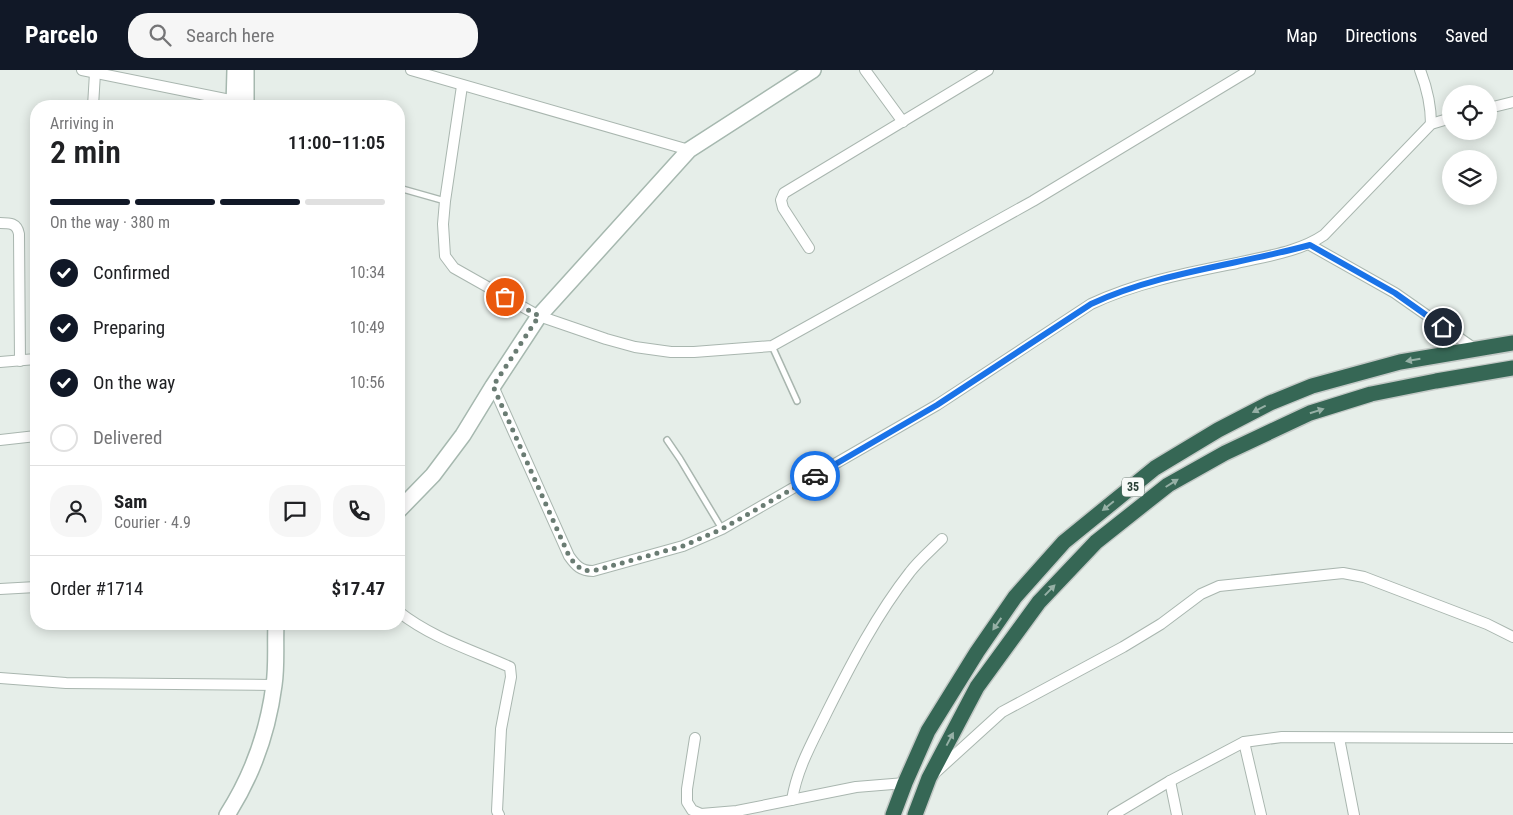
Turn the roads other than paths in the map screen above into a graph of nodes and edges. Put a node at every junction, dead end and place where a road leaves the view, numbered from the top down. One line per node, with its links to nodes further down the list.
1 (82, 70): 10 (street)
2 (235, 70): 14 (street)
3 (246, 70): 15 (street)
4 (411, 70): 11 (street)
5 (813, 70): 21 (street)
6 (865, 70): 19 (street)
7 (988, 70): 19 (street)
8 (1250, 70): 29 (street)
9 (1420, 70): 20 (street)
10 (95, 73): 12 (street); 13 (street)
11 (462, 86): 21 (street); 23 (street)
12 (93, 100)
13 (221, 100)
14 (239, 100)
15 (241, 100)
16 (1513, 102): 17 (street)
17 (1497, 106)
18 (1442, 121): 20 (street)
19 (903, 122): 26 (street)
20 (1431, 124): 25 (street)
21 (689, 150): 27 (street)
22 (405, 190): 23 (lane)
23 (445, 201): 27 (street)
24 (0, 223): 32 (street)
25 (1310, 245): 30 (street); 41 (street)
26 (809, 248)
27 (539, 316): 29 (street); 35 (street)
28 (1513, 343): 30 (highway, 35)
29 (772, 346): 36 (lane)
30 (1474, 349): 56 (highway, 35, one-way to 56)
31 (30, 360): 32 (street)
32 (20, 361): 33 (street)
33 (0, 362)
34 (1513, 368): 54 (highway, 35, one-way to 34)
35 (493, 386): 40 (street); 41 (street)
36 (797, 400)
37 (30, 437): 38 (street)
38 (0, 440)
39 (667, 440): 41 (lane)
40 (405, 504)
41 (722, 529)
42 (942, 539): 57 (street)
43 (30, 587): 44 (street)
44 (0, 589)
45 (405, 617): 59 (street)
46 (276, 630): 49 (street)
47 (1513, 636): 54 (street)
48 (0, 678): 49 (street)
49 (274, 685): 58 (street)
50 (695, 738): 57 (street)
51 (1339, 738): 52 (street); 53 (street); 65 (street)
52 (1513, 738)
53 (1244, 742): 55 (street); 64 (street)
54 (929, 778): 61 (highway, 35)
55 (1170, 781): 62 (street); 63 (street)
56 (905, 783): 57 (street); 60 (highway, 35)
57 (792, 800)
58 (227, 815)
59 (499, 815)
60 (894, 815)
61 (915, 815)
62 (1113, 815)
63 (1177, 815)
64 (1261, 815)
65 (1354, 815)

